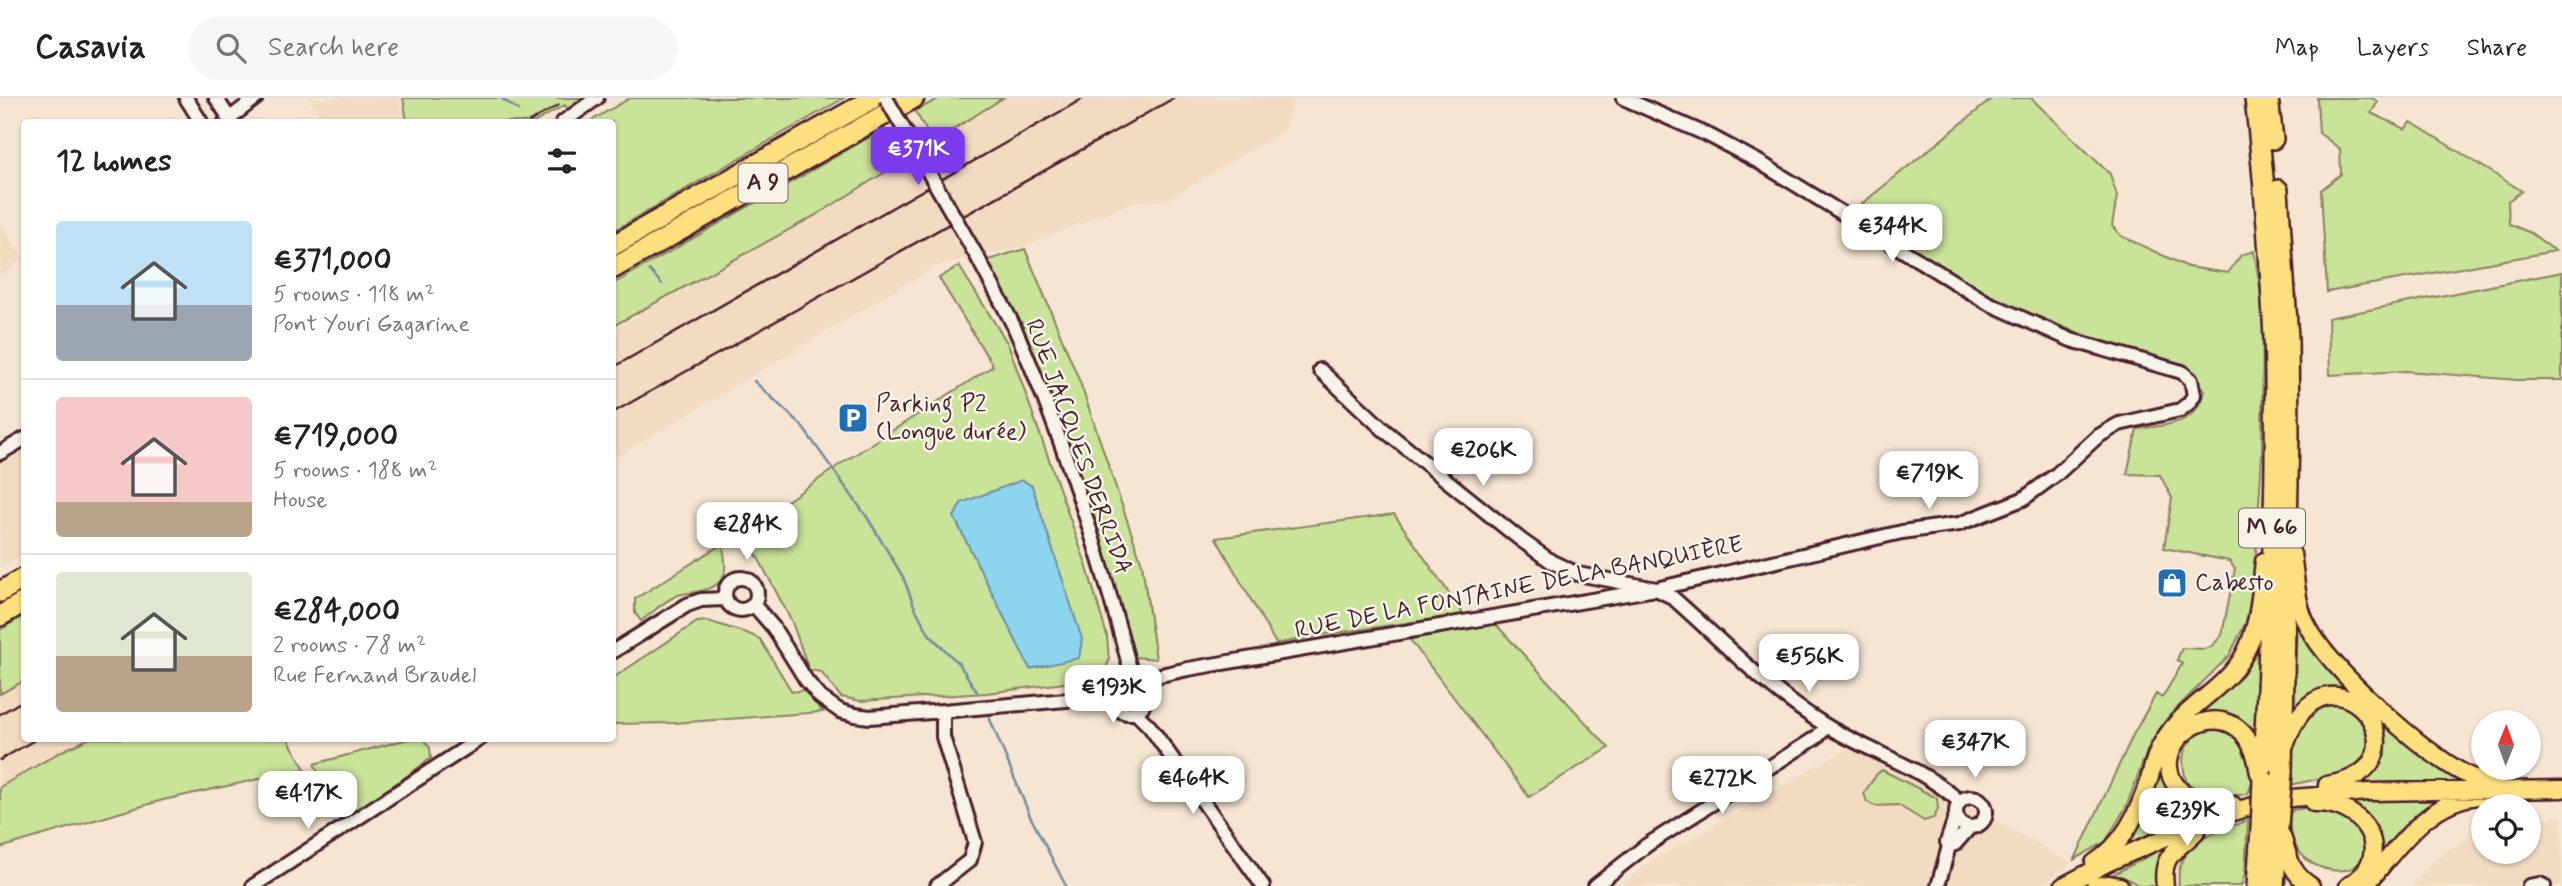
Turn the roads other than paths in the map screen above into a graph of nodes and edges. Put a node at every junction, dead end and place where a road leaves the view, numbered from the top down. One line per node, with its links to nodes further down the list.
1 (186, 98): 11 (street)
2 (216, 98): 12 (street)
3 (256, 98): 13 (street)
4 (597, 98): 14 (street)
5 (874, 98): 15 (highway, A 9)
6 (886, 98): 30 (street, RUE JACQUES DERRIDA, bridge)
7 (914, 98): 16 (highway, A 9)
8 (1623, 98): 23 (street, RUE DE LA FONTAINE DE LA BANQUIÈRE)
9 (2255, 98): 20 (highway, M 66)
10 (2268, 98): 21 (highway, M 66)
11 (199, 119)
12 (228, 119)
13 (231, 119)
14 (567, 119)
15 (616, 244)
16 (616, 267)
17 (1320, 370): 23 (street)
18 (21, 441): 19 (street)
19 (0, 453)
20 (2273, 514): 37 (highway, M 66); 48 (main road, M 66)
21 (2288, 537): 36 (highway, M 66); 38 (main road, M 66)
22 (21, 580): 24 (highway)
23 (1656, 589): 31 (street, RUE DE LA FONTAINE DE LA BANQUIÈRE); 34 (street)
24 (0, 592)
25 (725, 599): 27 (street); 27 (street); 29 (street)
26 (21, 604): 28 (highway)
27 (753, 604): 33 (street)
28 (0, 616)
29 (616, 649)
30 (1120, 688): 31 (street); 32 (street); 33 (street)
31 (1144, 690): 32 (street)
32 (1139, 708): 52 (street)
33 (943, 711): 51 (street)
34 (1826, 726): 41 (street); 53 (street)
35 (475, 742): 50 (street)
36 (2283, 750): 40 (main road, M 66); 46 (highway, M 66, bridge)
37 (2263, 779): 42 (main road, M 66); 46 (highway, M 66, bridge)
38 (2509, 789): 39 (main road); 40 (main road); 62 (main road)
39 (2562, 789)
40 (2292, 798): 42 (main road); 61 (main road)
41 (1960, 802): 43 (street); 45 (street)
42 (2249, 807): 44 (main road)
43 (1956, 815): 45 (street); 47 (street)
44 (2201, 822): 48 (main road); 59 (main road)
45 (1969, 827): 47 (street)
46 (2269, 827): 49 (highway, M 66); 60 (main road, M 66)
47 (1947, 853): 54 (street); 55 (street)
48 (2081, 881): 56 (main road)
49 (2260, 883)
50 (254, 886)
51 (937, 886)
52 (1263, 886)
53 (1595, 886)
54 (1938, 886)
55 (1947, 886)
56 (2063, 886)
57 (2095, 886): 58 (main road)
58 (2120, 886)
59 (2165, 886)
60 (2311, 886)
61 (2348, 886)
62 (2365, 886)
63 (2529, 886): 64 (street)
64 (2544, 886)

